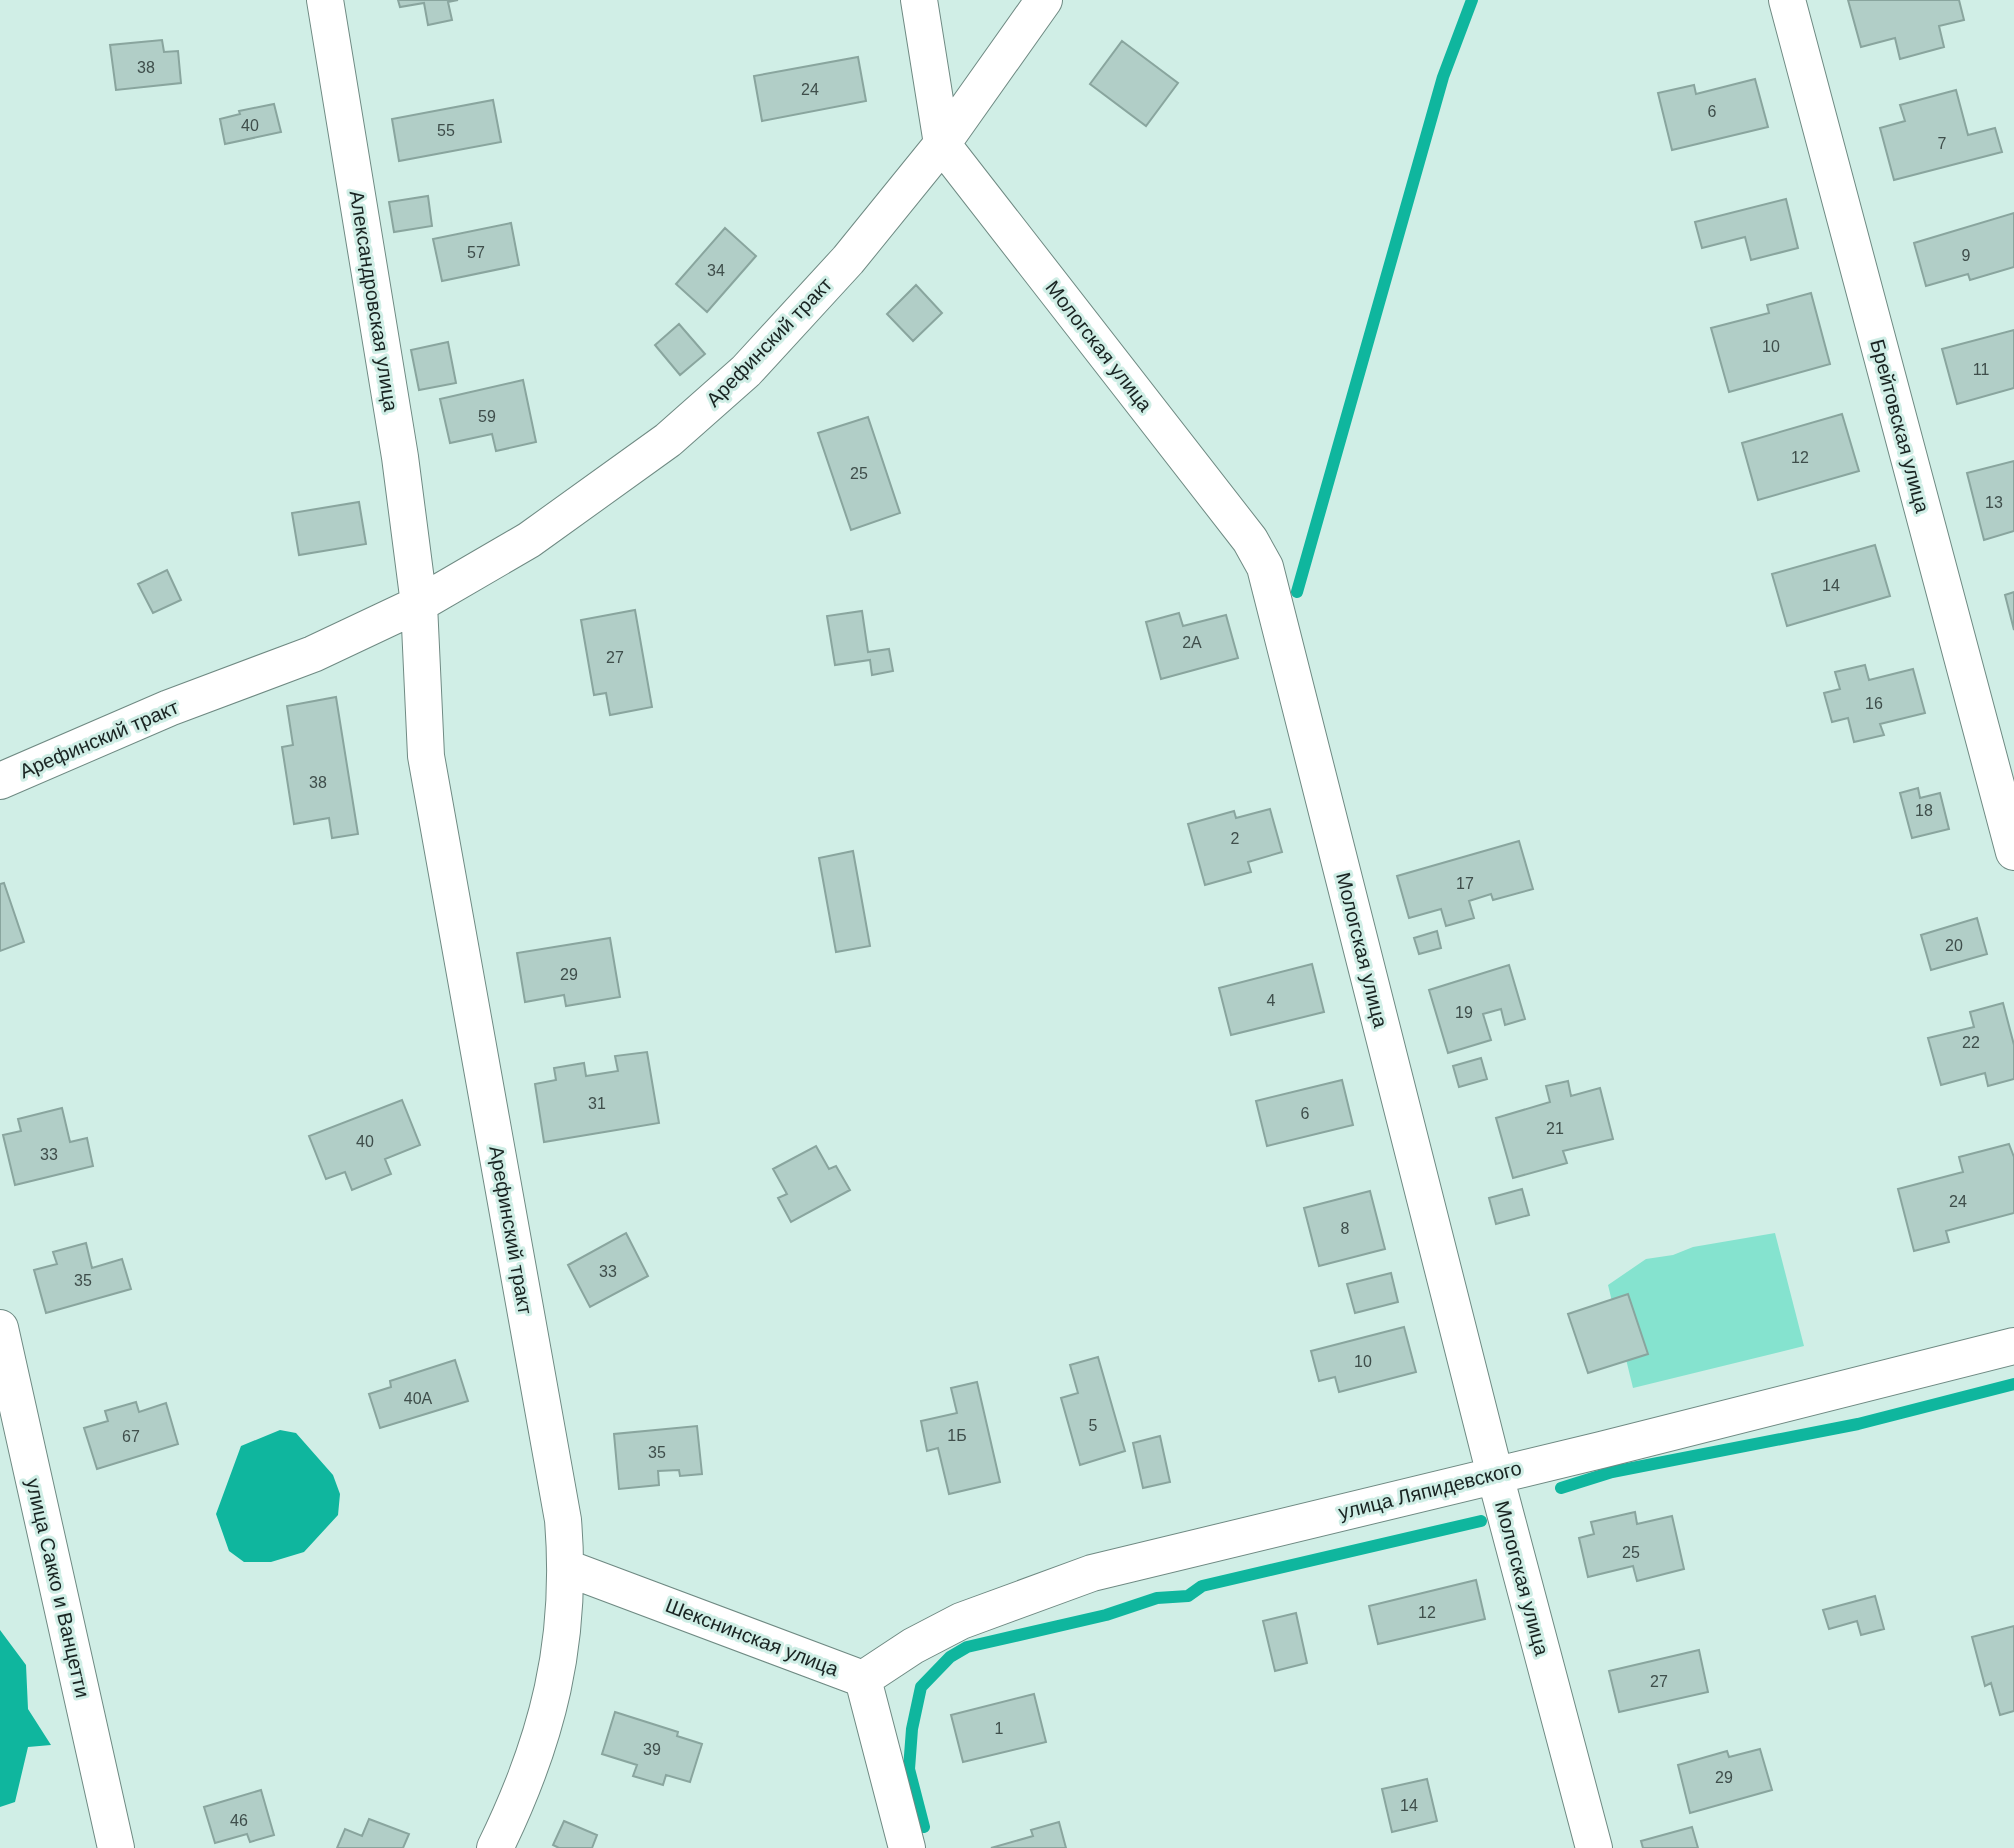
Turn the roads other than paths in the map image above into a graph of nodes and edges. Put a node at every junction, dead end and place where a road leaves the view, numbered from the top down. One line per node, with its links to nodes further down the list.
1 (325, 0): 6 (street, Александровская улица)
2 (919, 0): 5 (street)
3 (1044, 0): 5 (street, Арефинский тракт)
4 (1787, 0): 8 (street, Брейтовская улица)
5 (942, 144): 6 (street, Арефинский тракт); 11 (street, Мологская улица)
6 (419, 604): 7 (street, Арефинский тракт); 12 (street, Арефинский тракт)
7 (0, 781)
8 (2014, 852)
9 (0, 1328): 14 (street, улица Сакко и Ванцетти)
10 (2014, 1346): 11 (street, улица Ляпидевского)
11 (1495, 1475): 13 (street, улица Ляпидевского); 17 (street, Мологская улица)
12 (567, 1568): 13 (street, Шекснинская улица); 15 (street, Арефинский тракт)
13 (863, 1679): 16 (street, Шекснинская улица)
14 (116, 1848)
15 (495, 1848)
16 (907, 1848)
17 (1594, 1848)

